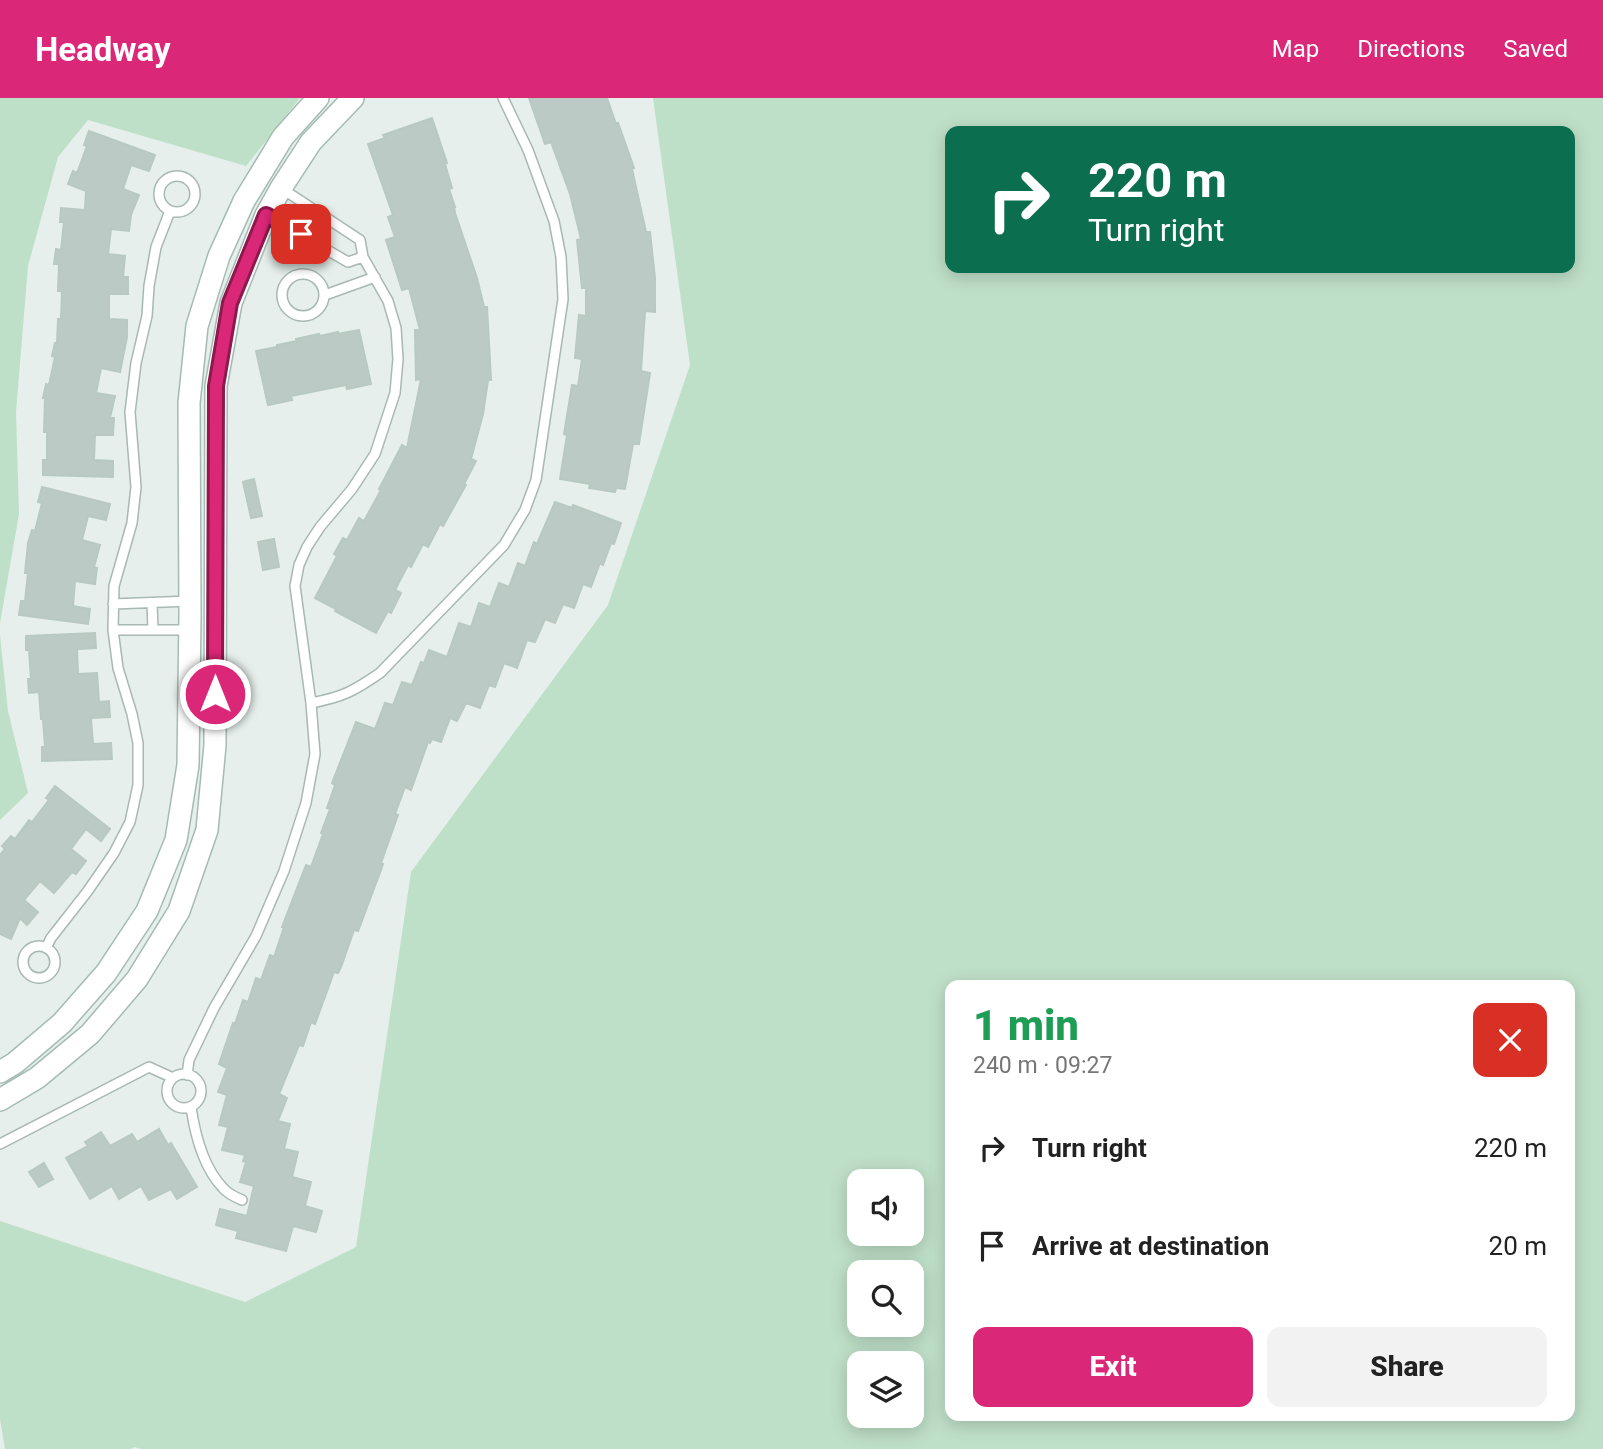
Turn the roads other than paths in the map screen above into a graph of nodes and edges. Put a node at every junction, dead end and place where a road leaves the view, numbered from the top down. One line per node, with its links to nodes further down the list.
1 (318, 98): 4 (street)
2 (353, 98): 5 (street)
3 (503, 98): 18 (lane)
4 (259, 175): 5 (street); 6 (street)
5 (281, 188): 8 (street); 9 (lane)
6 (244, 201): 8 (street); 14 (street)
7 (170, 211): 7 (lane); 13 (lane)
8 (266, 215): 9 (lane); 15 (street)
9 (363, 257): 10 (lane)
10 (375, 276): 11 (lane); 18 (lane)
11 (325, 295): 11 (lane)
12 (152, 603): 13 (lane); 14 (lane); 17 (lane)
13 (113, 604): 16 (lane)
14 (190, 616): 15 (street); 17 (lane); 20 (street)
15 (215, 617): 23 (street)
16 (113, 630): 17 (lane); 19 (lane)
17 (153, 630)
18 (311, 703): 21 (lane)
19 (47, 948)
20 (0, 1072)
21 (187, 1075): 22 (lane); 24 (lane)
22 (173, 1078): 24 (lane); 25 (lane)
23 (0, 1100)
24 (191, 1107): 26 (lane)
25 (0, 1144)
26 (242, 1200)

